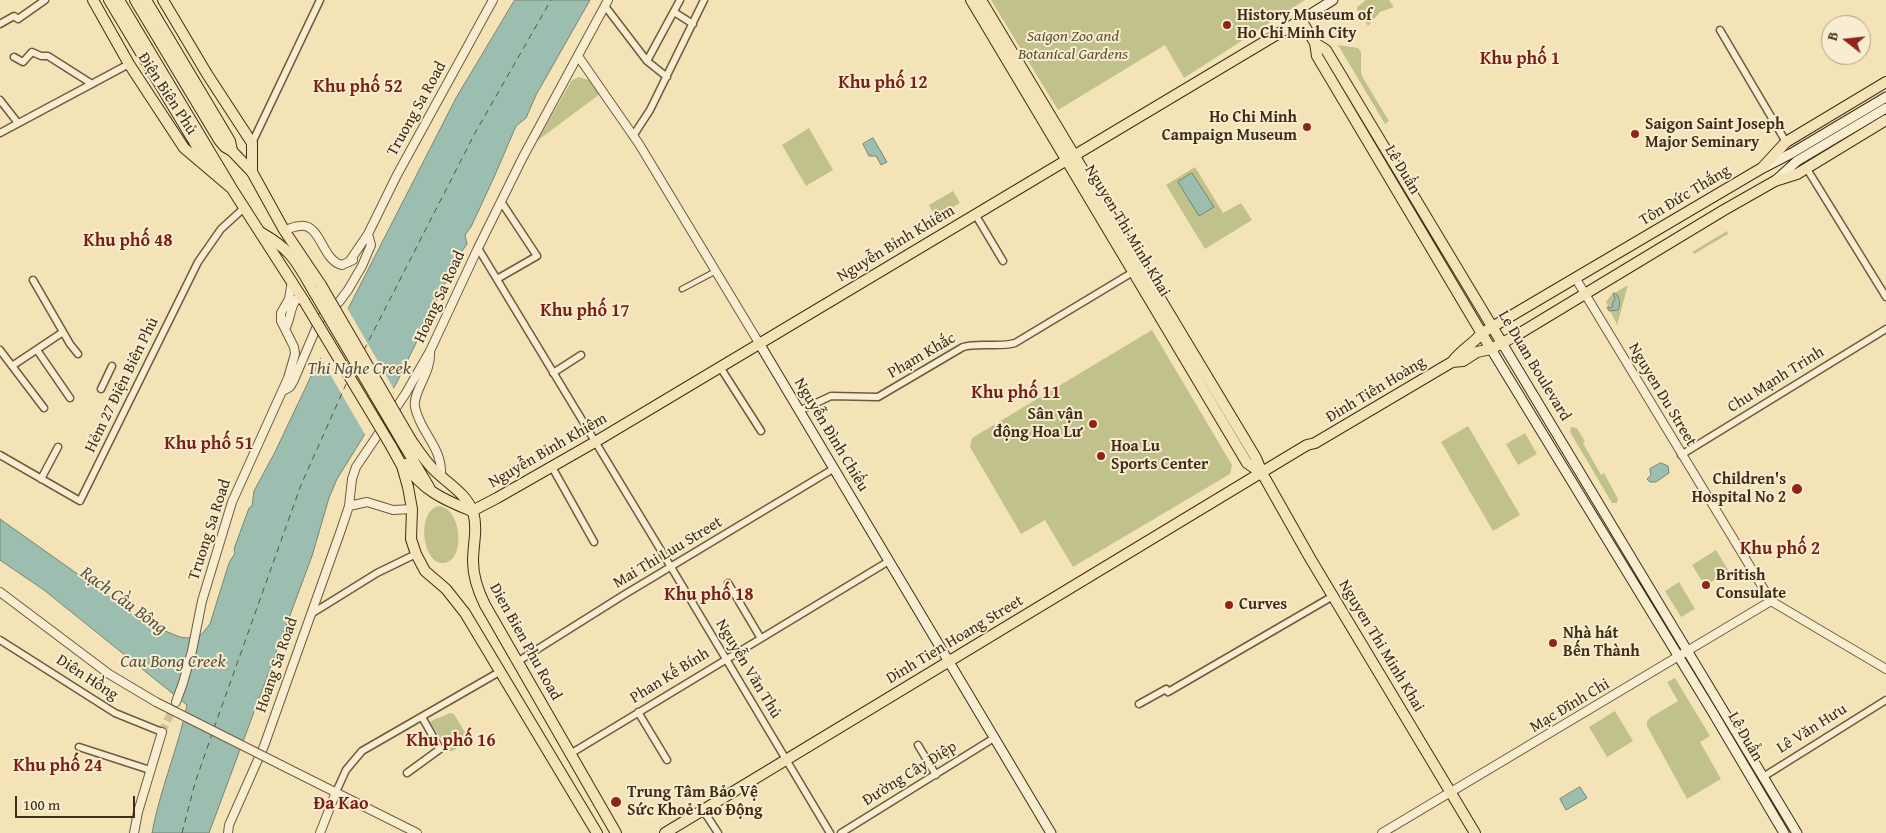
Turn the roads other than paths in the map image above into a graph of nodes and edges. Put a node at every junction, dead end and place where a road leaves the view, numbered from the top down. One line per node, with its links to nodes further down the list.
1 (44, 0): 18 (street)
2 (94, 0): 25 (main road, Điện Biên Phủ)
3 (109, 0): 41 (main road, Điện Biên Phủ)
4 (119, 0): 41 (main road, Điện Biên Phủ)
5 (135, 0): 38 (main road, Điện Biên Phủ)
6 (146, 0): 38 (main road, Điện Biên Phủ)
7 (163, 0): 37 (main road)
8 (320, 0): 37 (street)
9 (493, 0): 54 (street, Truong Sa Road)
10 (680, 0): 16 (street)
11 (704, 0): 19 (street)
12 (972, 0): 39 (main road, Nguyen Thi Minh Khai)
13 (982, 0): 39 (main road, Nguyen Thi Minh Khai)
14 (1333, 0): 17 (main road, Nguyễn Bỉnh Khiêm)
15 (606, 3): 22 (street, Hoang Sa Road); 24 (street)
16 (674, 12): 19 (street); 24 (street)
17 (1301, 20): 21 (main road, Lê Duẩn); 39 (main road, Nguyễn Bỉnh Khiêm)
18 (0, 24)
19 (692, 24): 26 (street)
20 (1720, 30): 36 (street)
21 (1315, 43): 45 (main road, Le Duan Boulevard); 47 (main road, Lê Duẩn)
22 (578, 56): 35 (street, Nguyễn Đình Chiểu); 49 (street, Hoang Sa Road)
23 (14, 57): 28 (street)
24 (647, 61): 26 (street)
25 (129, 64): 28 (street); 48 (main road, Điện Biên Phủ)
26 (667, 76): 35 (street)
27 (1886, 82): 36 (main road, Tôn Đức Thắng)
28 (92, 84): 33 (street)
29 (1886, 97): 40 (main road)
30 (0, 100): 33 (street)
31 (1886, 108): 40 (main road)
32 (1886, 120): 43 (main road, Tôn Đức Thắng)
33 (18, 123): 34 (street)
34 (0, 133)
35 (633, 136): 62 (street, Nguyễn Đình Chiểu)
36 (1786, 142): 42 (main road, Tôn Đức Thắng)
37 (252, 144): 44 (main road, Điện Biên Phủ)
38 (232, 151): 44 (main road, Điện Biên Phủ)
39 (1071, 157): 51 (main road, Nguyễn Bỉnh Khiêm); 60 (main road, Nguyen Thi Minh Khai)
40 (1794, 157): 42 (main road); 46 (main road)
41 (219, 166): 48 (main road, Điện Biên Phủ)
42 (1762, 168): 56 (main road, Tôn Đức Thắng)
43 (1806, 169): 46 (main road, Tôn Đức Thắng); 71 (street)
44 (252, 172): 52 (main road, Điện Biên Phủ)
45 (1404, 180): 47 (main road); 73 (main road, Le Duan Boulevard)
46 (1775, 181): 61 (main road, Tôn Đức Thắng)
47 (1394, 186): 77 (main road, Lê Duẩn)
48 (232, 189): 50 (main road, Điện Biên Phủ)
49 (502, 203): 55 (street, Hoang Sa Road); 64 (street)
50 (244, 208): 53 (main road, Điện Biên Phủ); 106 (street, Hẻm 27 Điện Biên Phủ)
51 (974, 214): 57 (street); 78 (main road, Nguyễn Bỉnh Khiêm)
52 (284, 230): 58 (street); 68 (main road, Điện Biên Phủ)
53 (260, 232): 67 (main road, Điện Biên Phủ); 68 (main road)
54 (368, 234): 58 (street); 59 (street); 63 (street)
55 (478, 248): 64 (street, Nguyễn Văn Thủ); 83 (street, Hoang Sa Road)
56 (1614, 256): 61 (main road); 65 (main road, Tôn Đức Thắng)
57 (1003, 261)
58 (349, 262): 59 (street)
59 (360, 262): 63 (street)
60 (1137, 270): 95 (street, Phạm Khắc); 104 (main road, Nguyen Thi Minh Khai)
61 (1623, 270): 70 (main road, Tôn Đức Thắng)
62 (716, 271): 69 (street); 78 (street, Nguyễn Đình Chiểu)
63 (355, 277): 92 (street, Truong Sa Road)
64 (497, 279): 90 (street, Nguyễn Văn Thủ)
65 (1576, 279): 70 (street, Nguyen Du Street); 73 (main road, Tôn Đức Thắng)
66 (33, 280): 76 (street)
67 (292, 281): 72 (main road, Điện Biên Phủ); 74 (street)
68 (318, 288): 99 (main road, Dien Bien Phu Road, bridge)
69 (682, 289)
70 (1585, 294): 79 (main road, Tôn Đức Thắng); 101 (street, Nguyen Du Street)
71 (1886, 297)
72 (302, 298): 74 (street); 99 (main road, Dien Bien Phu Road, bridge)
73 (1493, 327): 77 (main road, Đinh Tiên Hoàng); 79 (main road, Le Duan Boulevard)
74 (285, 329): 92 (street)
75 (1886, 329): 101 (street, Chu Mạnh Trinh)
76 (63, 332): 82 (street); 84 (street)
77 (1482, 333): 80 (main road, Le Duan Boulevard); 86 (main road, Đinh Tiên Hoàng)
78 (758, 343): 89 (main road, Nguyễn Bỉnh Khiêm); 95 (main road, Nguyễn Đình Chiểu)
79 (1502, 343): 80 (main road, Đinh Tiên Hoàng); 121 (main road, Le Duan Boulevard)
80 (1491, 349): 86 (main road, Đinh Tiên Hoàng); 122 (main road, Le Duan Boulevard)
81 (0, 350): 87 (street)
82 (37, 350): 87 (street); 93 (street)
83 (430, 351): 105 (street); 107 (street, Hoang Sa Road)
84 (78, 354)
85 (581, 355): 90 (street)
86 (1452, 362): 104 (main road, Đinh Tiên Hoàng)
87 (12, 366): 94 (street)
88 (112, 366): 91 (street)
89 (720, 366): 96 (street); 97 (main road, Nguyễn Bỉnh Khiêm)
90 (553, 373): 97 (street, Nguyễn Văn Thủ)
91 (101, 390)
92 (282, 392): 129 (street, Truong Sa Road)
93 (70, 398)
94 (44, 408)
95 (799, 411): 103 (main road, Nguyễn Đình Chiểu)
96 (761, 431)
97 (595, 442): 102 (main road, Nguyễn Bỉnh Khiêm); 113 (street, Nguyễn Văn Thủ)
98 (58, 446): 106 (street)
99 (399, 447): 105 (main road, Dien Bien Phu Road); 108 (main road, Dien Bien Phu Road); 109 (main road)
100 (0, 454): 106 (street, Hẻm 27 Điện Biên Phủ)
101 (1681, 455): 117 (street, Nguyen Du Street)
102 (552, 468): 109 (main road, Nguyễn Bỉnh Khiêm); 110 (street)
103 (833, 468): 112 (main road, Nguyễn Đình Chiểu); 113 (street, Mai Thi Luu Street)
104 (1263, 474): 116 (main road, Nguyen Thi Minh Khai); 124 (main road, Dinh Tien Hoang Street)
105 (441, 476): 109 (main road, Dien Bien Phu Road)
106 (40, 478)
107 (349, 506): 108 (street); 118 (street, Hoang Sa Road)
108 (412, 509): 111 (main road, Dien Bien Phu Road)
109 (472, 511): 125 (main road, Dien Bien Phu Road)
110 (594, 542)
111 (416, 554): 118 (street); 127 (main road, Dien Bien Phu Road)
112 (888, 561): 119 (street, Phan Kế Bính); 124 (main road, Nguyễn Đình Chiểu)
113 (671, 567): 123 (street, Nguyễn Văn Thủ); 125 (street, Mai Thi Luu Street)
114 (728, 583): 119 (street)
115 (0, 592): 148 (street, bridge)
116 (1333, 596): 130 (street); 149 (main road, Nguyen Thi Minh Khai)
117 (1771, 601): 121 (street, Mạc Đĩnh Chi); 126 (street, Nguyen Du Street)
118 (309, 614): 154 (street, Hoang Sa Road)
119 (760, 637): 123 (street, Phan Kế Bính)
120 (0, 640): 136 (street, Diên Hồng)
121 (1687, 652): 122 (street, Mạc Đĩnh Chi); 131 (main road, Le Duan Boulevard)
122 (1679, 656): 131 (main road, Lê Duẩn); 149 (street, Mạc Đĩnh Chi)
123 (725, 658): 132 (street, Phan Kế Bính); 141 (street, Nguyễn Văn Thủ)
124 (948, 661): 137 (main road, Nguyễn Đình Chiểu); 141 (main road, Dinh Tien Hoang Street)
125 (517, 662): 140 (main road, Dien Bien Phu Road)
126 (1886, 669)
127 (501, 671): 133 (street); 157 (main road, Dien Bien Phu Road)
128 (1886, 700): 146 (street, Lê Văn Hưu)
129 (176, 702)
130 (1139, 704)
131 (1718, 711): 134 (main road, Le Duan Boulevard); 135 (main road, Lê Duẩn)
132 (638, 712): 140 (street, Phan Kế Bính); 142 (street)
133 (422, 717): 144 (street); 148 (street)
134 (1727, 717): 135 (main road); 146 (main road, Le Duan Boulevard)
135 (1718, 722): 147 (main road, Lê Duẩn)
136 (162, 732): 143 (street)
137 (994, 738): 145 (street, Đường Cây Điệp); 162 (main road, Nguyễn Đình Chiểu)
138 (918, 745): 145 (street)
139 (79, 747): 143 (street)
140 (570, 754): 151 (main road, Dien Bien Phu Road)
141 (786, 759): 150 (main road, Dinh Tien Hoang Street); 160 (street, Nguyễn Văn Thủ)
142 (667, 760)
143 (150, 770): 153 (street)
144 (407, 773)
145 (936, 775): 161 (street, Đường Cây Điệp)
146 (1763, 777): 147 (main road, Lê Văn Hưu); 152 (main road, Le Duan Boulevard)
147 (1754, 783): 165 (main road, Lê Duẩn)
148 (336, 792): 155 (street); 156 (street)
149 (1451, 793): 163 (street, Mạc Đĩnh Chi); 164 (main road, Nguyen Thi Minh Khai)
150 (703, 810): 158 (main road, Dinh Tien Hoang Street); 159 (street)
151 (613, 832)
152 (1796, 832)
153 (134, 833)
154 (228, 833)
155 (320, 833)
156 (417, 833)
157 (596, 833)
158 (665, 833)
159 (718, 833)
160 (830, 833)
161 (841, 833)
162 (1051, 833)
163 (1382, 833)
164 (1475, 833)
165 (1784, 833)

